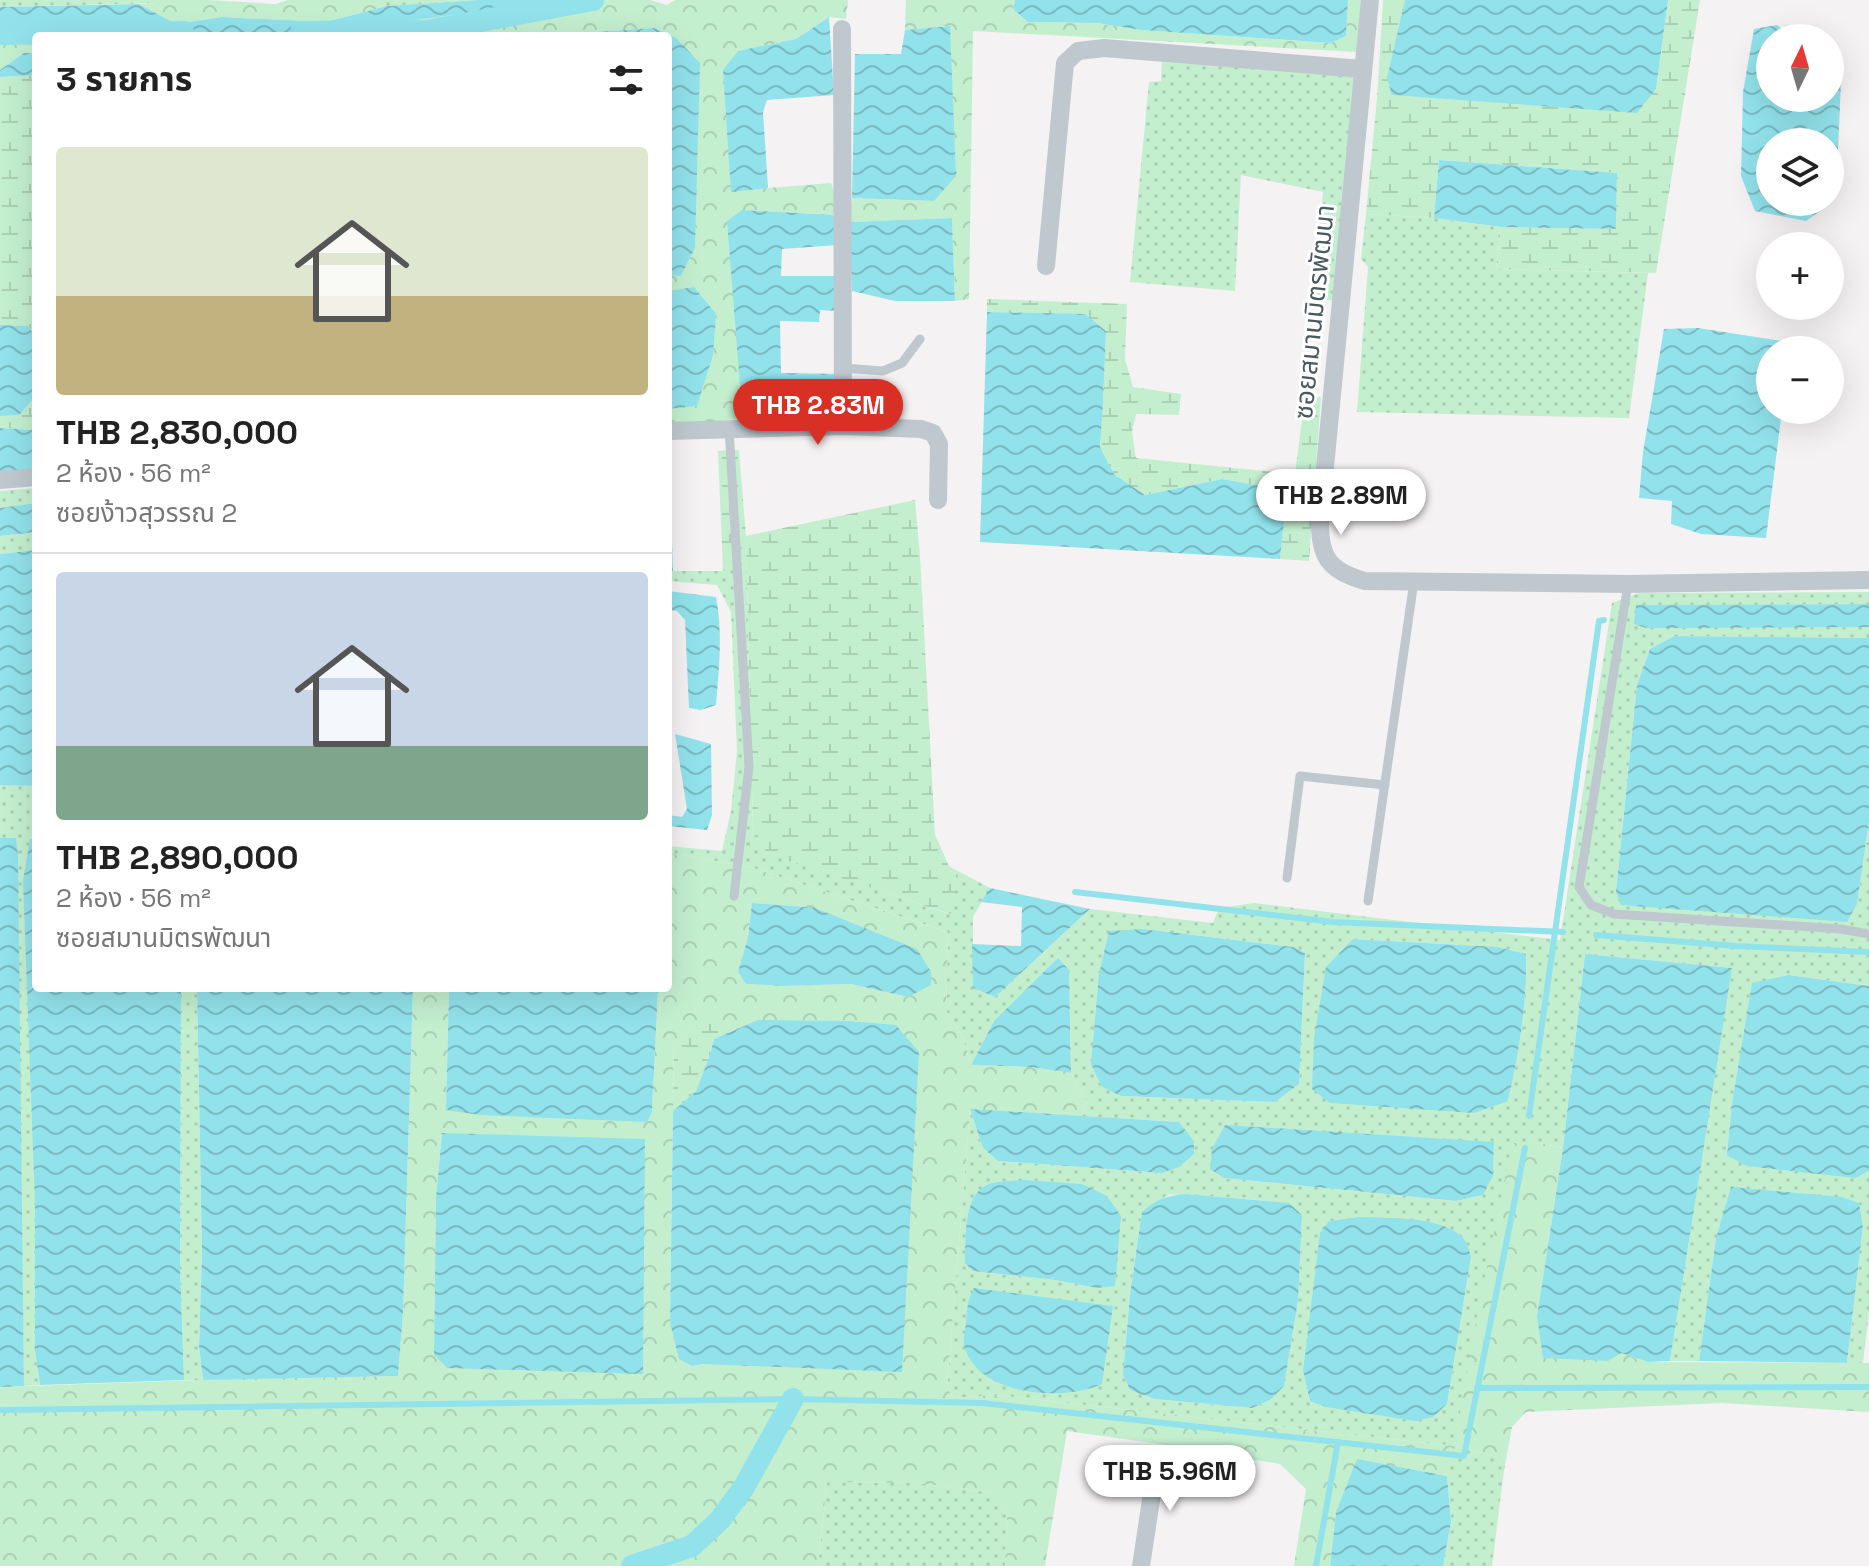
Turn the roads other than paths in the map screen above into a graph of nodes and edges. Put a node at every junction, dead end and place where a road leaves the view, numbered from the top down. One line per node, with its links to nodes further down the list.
1 (1370, 0): 3 (street, ซอยสมานมิตรพัฒนา)
2 (842, 29): 6 (street)
3 (1363, 69): 4 (street); 14 (street, ซอยสมานมิตรพัฒนา)
4 (1046, 266)
5 (920, 339): 6 (lane)
6 (844, 368): 7 (street)
7 (843, 426): 8 (street); 12 (street)
8 (729, 428): 9 (street); 18 (lane)
9 (672, 431)
10 (32, 477): 11 (street)
11 (0, 480)
12 (938, 500)
13 (1869, 580): 15 (street, ซอยสมานมิตรพัฒนา)
14 (1414, 581): 15 (street, ซอยสมานมิตรพัฒนา); 16 (lane)
15 (1628, 584): 20 (lane)
16 (1385, 785): 17 (lane); 19 (lane)
17 (1287, 878)
18 (734, 896)
19 (1368, 901)
20 (1869, 934)
21 (1158, 1454): 22 (street)
22 (1141, 1566)

